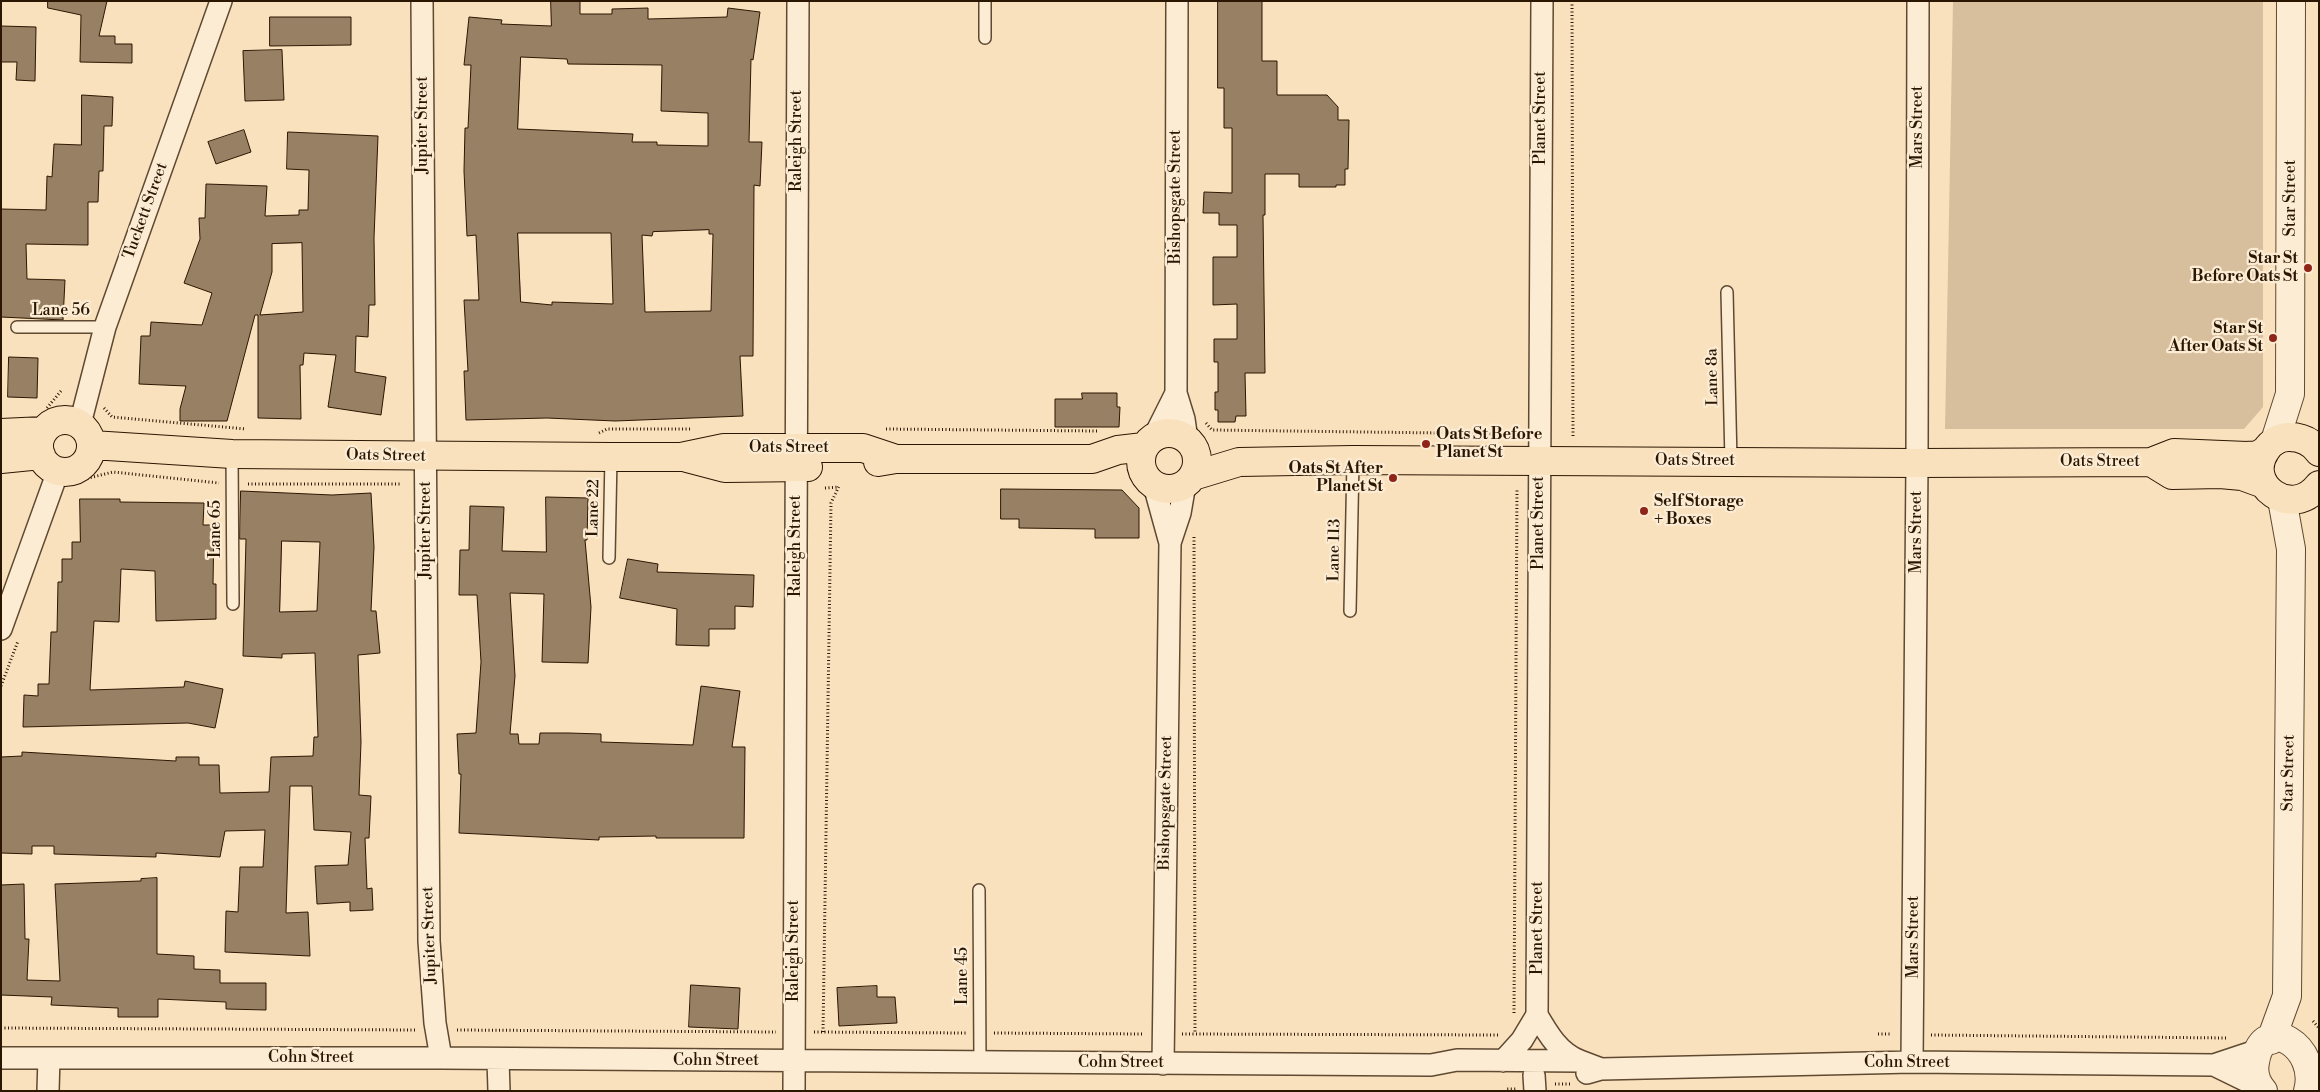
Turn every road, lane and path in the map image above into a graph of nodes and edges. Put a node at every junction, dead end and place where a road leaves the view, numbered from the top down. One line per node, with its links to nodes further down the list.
1 (221, 1): 13 (street, Tuckett Street)
2 (422, 1): 29 (street, Jupiter Street)
3 (798, 1): 31 (street, Raleigh Street)
4 (985, 1): 10 (lane)
5 (1177, 1): 14 (street, Bishopsgate Street)
6 (1542, 1): 35 (street, Planet Street)
7 (1572, 1): 24 (path)
8 (1918, 1): 39 (street, Mars Street)
9 (2292, 1): 15 (street, Star Street)
10 (985, 38)
11 (1727, 292): 36 (lane, Lane 8a)
12 (18, 327): 13 (lane, Lane 56)
13 (105, 328): 22 (street, Tuckett Street)
14 (1176, 393): 23 (street, Bishopsgate Street); 33 (street, Bishopsgate Street)
15 (2290, 394): 25 (street, Star Street); 26 (street, Star Street)
16 (105, 402): 17 (path)
17 (248, 429)
18 (877, 429): 19 (path)
19 (1101, 431)
20 (1, 433): 27 (main road)
21 (1517, 434): 23 (path)
22 (86, 435): 27 (main road); 27 (main road); 28 (main road, Oats Street)
23 (1194, 435): 33 (main road, Oats Street); 37 (main road, Oats Street); 40 (main road)
24 (1573, 438)
25 (2270, 446): 26 (main road, Oats Street); 38 (main road, Oats Street); 43 (main road)
26 (2315, 447)
27 (47, 452): 32 (main road); 49 (street)
28 (232, 454): 29 (main road, Oats Street); 47 (lane, Lane 65)
29 (426, 456): 30 (main road, Oats Street); 55 (street, Jupiter Street)
30 (611, 457): 31 (main road, Oats Street); 46 (lane, Lane 22)
31 (796, 458): 33 (main road, Oats Street); 56 (street, Raleigh Street)
32 (1, 459)
33 (1149, 460): 40 (main road, Oats Street); 45 (street, Bishopsgate Street)
34 (1353, 460): 35 (main road, Oats Street); 37 (main road, Oats Street); 48 (lane, Lane 113)
35 (1540, 460): 36 (main road, Oats Street); 52 (street, Planet Street)
36 (1731, 461): 39 (main road, Oats Street)
37 (1239, 462): 40 (main road, Oats Street)
38 (2151, 462): 39 (main road, Oats Street); 43 (main road, Oats Street)
39 (1918, 463): 62 (street, Mars Street)
40 (1189, 480): 45 (street, Bishopsgate Street)
41 (825, 488): 57 (path)
42 (1517, 488): 53 (path)
43 (2300, 491): 51 (street, Star Street)
44 (1194, 529): 60 (path)
45 (1170, 543): 59 (street, Bishopsgate Street)
46 (609, 558)
47 (233, 604)
48 (1350, 611)
49 (1, 628)
50 (979, 890): 58 (lane, Lane 45)
51 (2287, 996): 64 (street, Star Street); 65 (street, Star Street)
52 (1536, 1018): 60 (path); 71 (street); 72 (street)
53 (1514, 1019)
54 (1, 1028): 55 (path)
55 (436, 1030): 56 (path); 68 (street, Jupiter Street)
56 (794, 1032): 57 (path); 70 (street, Raleigh Street)
57 (823, 1032): 58 (path)
58 (980, 1033): 59 (path); 73 (lane, Lane 45)
59 (1163, 1034): 60 (path); 75 (street, Bishopsgate Street)
60 (1195, 1034)
61 (1878, 1034): 62 (path)
62 (1913, 1034): 63 (path); 74 (street, Mars Street)
63 (2228, 1038)
64 (2313, 1039): 65 (street); 80 (street, Star Street)
65 (2265, 1045): 77 (street, Cohn Street); 81 (street, Star Street)
66 (1, 1058): 67 (street, Cohn Street)
67 (49, 1058): 68 (street, Cohn Street); 82 (street)
68 (442, 1058): 69 (street, Cohn Street)
69 (498, 1059): 70 (street, Cohn Street); 83 (street)
70 (794, 1061): 73 (street, Cohn Street); 84 (street, Raleigh Street)
71 (1503, 1061): 72 (street, Cohn Street); 76 (street, Cohn Street)
72 (1580, 1061): 78 (street, Cohn Street)
73 (980, 1062): 75 (street, Cohn Street)
74 (1912, 1062): 77 (street, Cohn Street); 78 (street, Cohn Street)
75 (1163, 1064): 76 (street, Cohn Street)
76 (1431, 1065): 79 (street, Cohn Street)
77 (2214, 1065): 81 (street, Cohn Street)
78 (1601, 1068): 79 (street, Cohn Street)
79 (1535, 1083)
80 (2313, 1087)
81 (2262, 1090)
82 (48, 1091)
83 (499, 1091)
84 (794, 1091)

